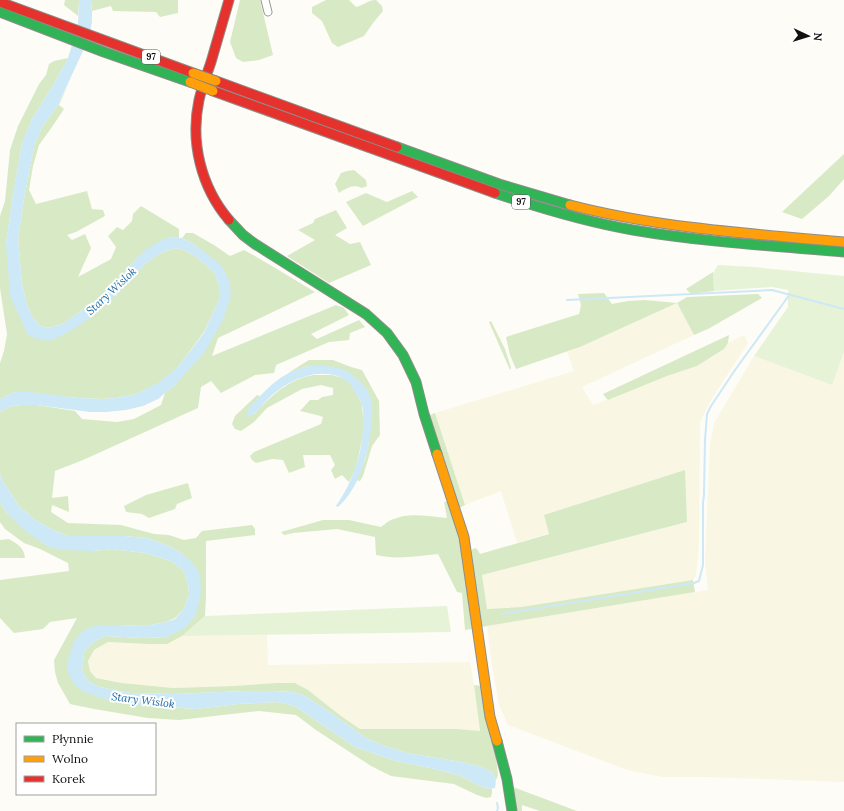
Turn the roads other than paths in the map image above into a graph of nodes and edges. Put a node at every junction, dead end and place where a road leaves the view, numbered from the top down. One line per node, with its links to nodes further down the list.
1 (229, 0): 8 (main road)
2 (264, 0): 5 (street)
3 (0, 2): 6 (main road, 97, bridge)
4 (0, 12): 7 (main road, 97, bridge)
5 (268, 12)
6 (844, 242)
7 (844, 252)
8 (512, 811)

